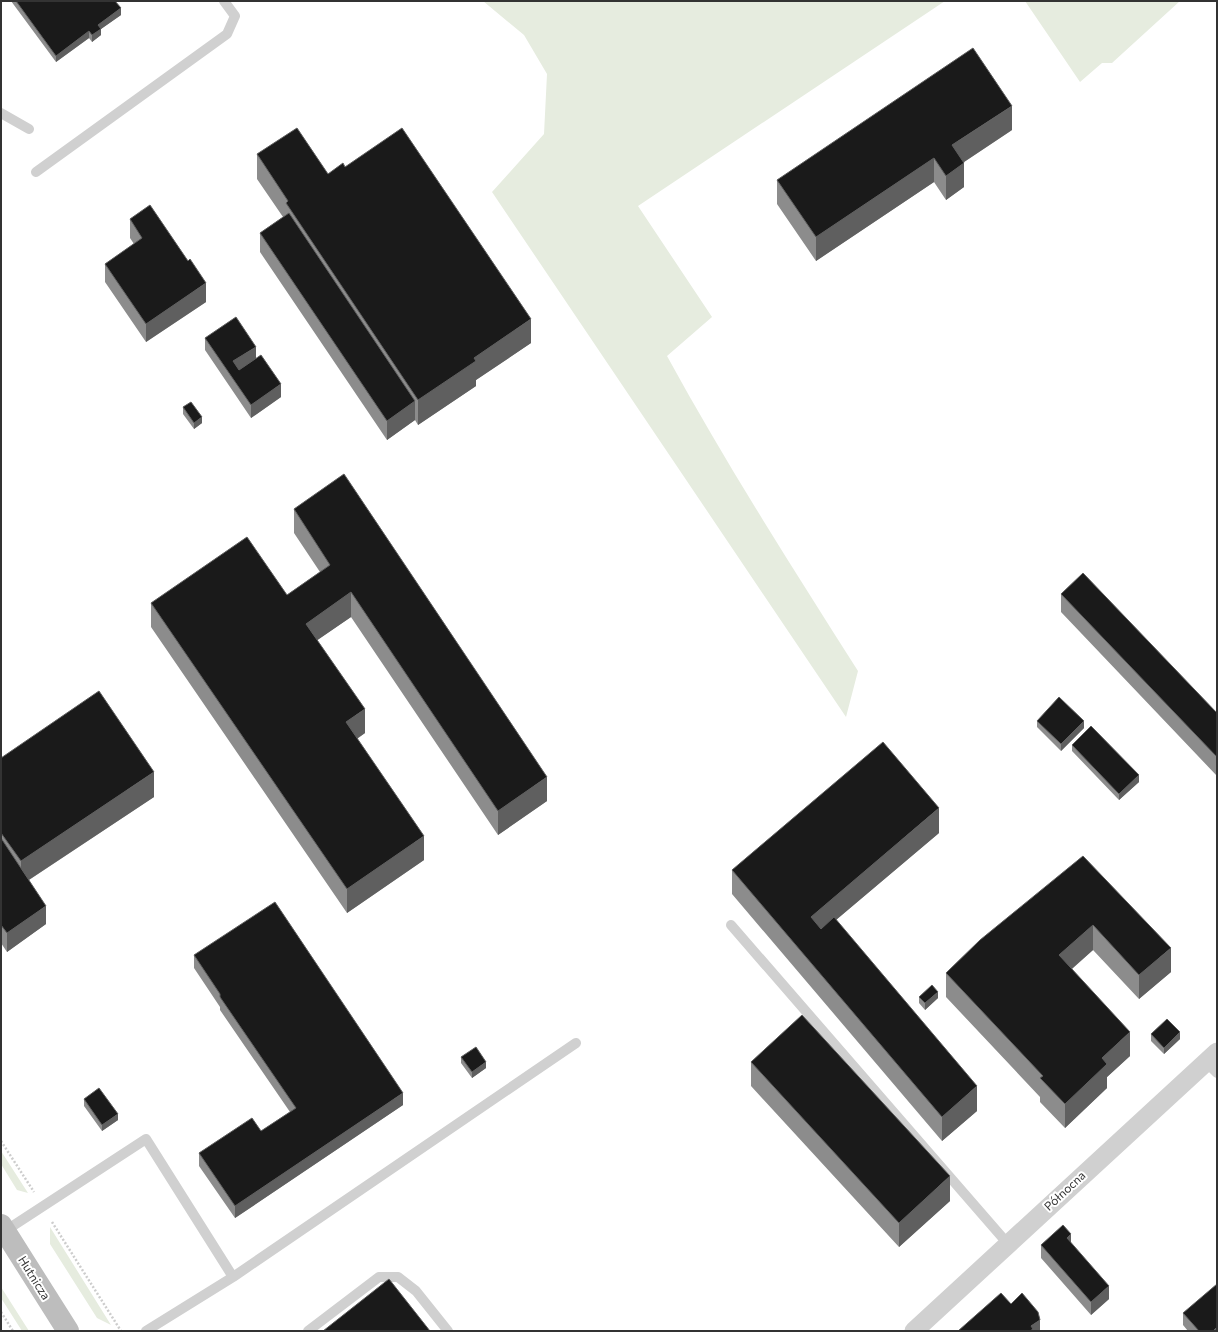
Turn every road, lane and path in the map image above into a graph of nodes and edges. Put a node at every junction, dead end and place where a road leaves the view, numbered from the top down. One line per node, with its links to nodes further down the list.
1 (224, 1): 4 (lane)
2 (1, 113): 3 (lane)
3 (29, 129)
4 (36, 172)
5 (731, 925): 11 (lane)
6 (576, 1043): 12 (lane)
7 (1213, 1062): 11 (street, Północna)
8 (1, 1140): 9 (path)
9 (42, 1206): 10 (lane); 12 (lane); 16 (path)
10 (3, 1228): 15 (main road, Hutnicza)
11 (1008, 1244): 20 (street, Północna)
12 (234, 1277): 17 (lane)
13 (1, 1312): 14 (path)
14 (13, 1331)
15 (68, 1331)
16 (122, 1331)
17 (146, 1331)
18 (308, 1331): 19 (lane)
19 (448, 1331)
20 (914, 1331)

